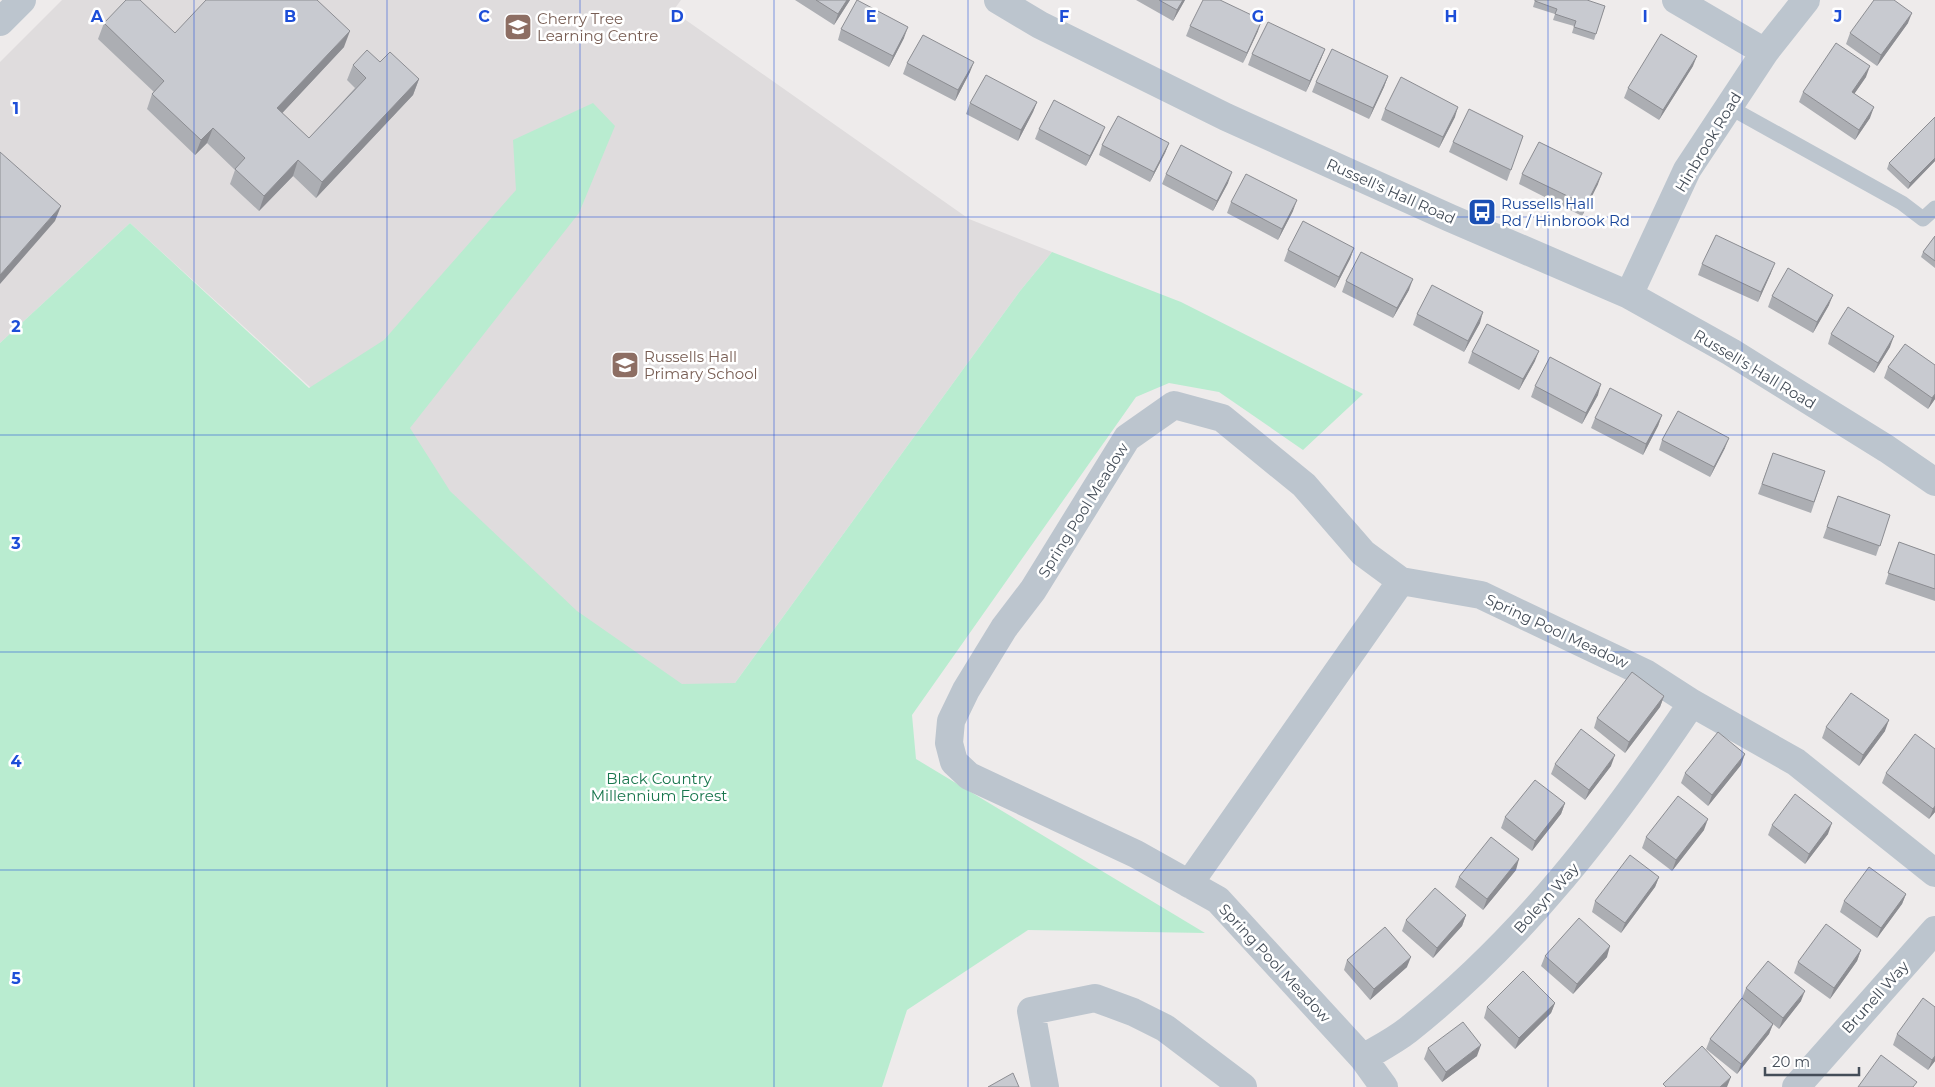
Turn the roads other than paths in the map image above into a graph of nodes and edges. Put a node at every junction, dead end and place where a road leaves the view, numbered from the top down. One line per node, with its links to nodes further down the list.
1 (22, 0): 5 (street)
2 (998, 0): 9 (street, Russell's Hall Road)
3 (1676, 0): 6 (street)
4 (1806, 0): 6 (street, Hinbrook Road)
5 (0, 22)
6 (1765, 52): 7 (street, Hinbrook Road)
7 (1728, 107): 8 (lane); 9 (street, Hinbrook Road)
8 (1935, 208)
9 (1629, 295): 10 (street, Russell's Hall Road)
10 (1935, 482)
11 (1401, 581): 12 (street, Spring Pool Meadow); 14 (street); 14 (street, Spring Pool Meadow)
12 (1692, 702): 13 (street, Spring Pool Meadow); 16 (street, Boleyn Way)
13 (1935, 873)
14 (1189, 884): 16 (street, Spring Pool Meadow)
15 (1935, 930): 20 (street, Brunell Way)
16 (1363, 1058): 19 (street, Spring Pool Meadow)
17 (1045, 1087): 18 (street)
18 (1243, 1087)
19 (1384, 1087)
20 (1796, 1087)

